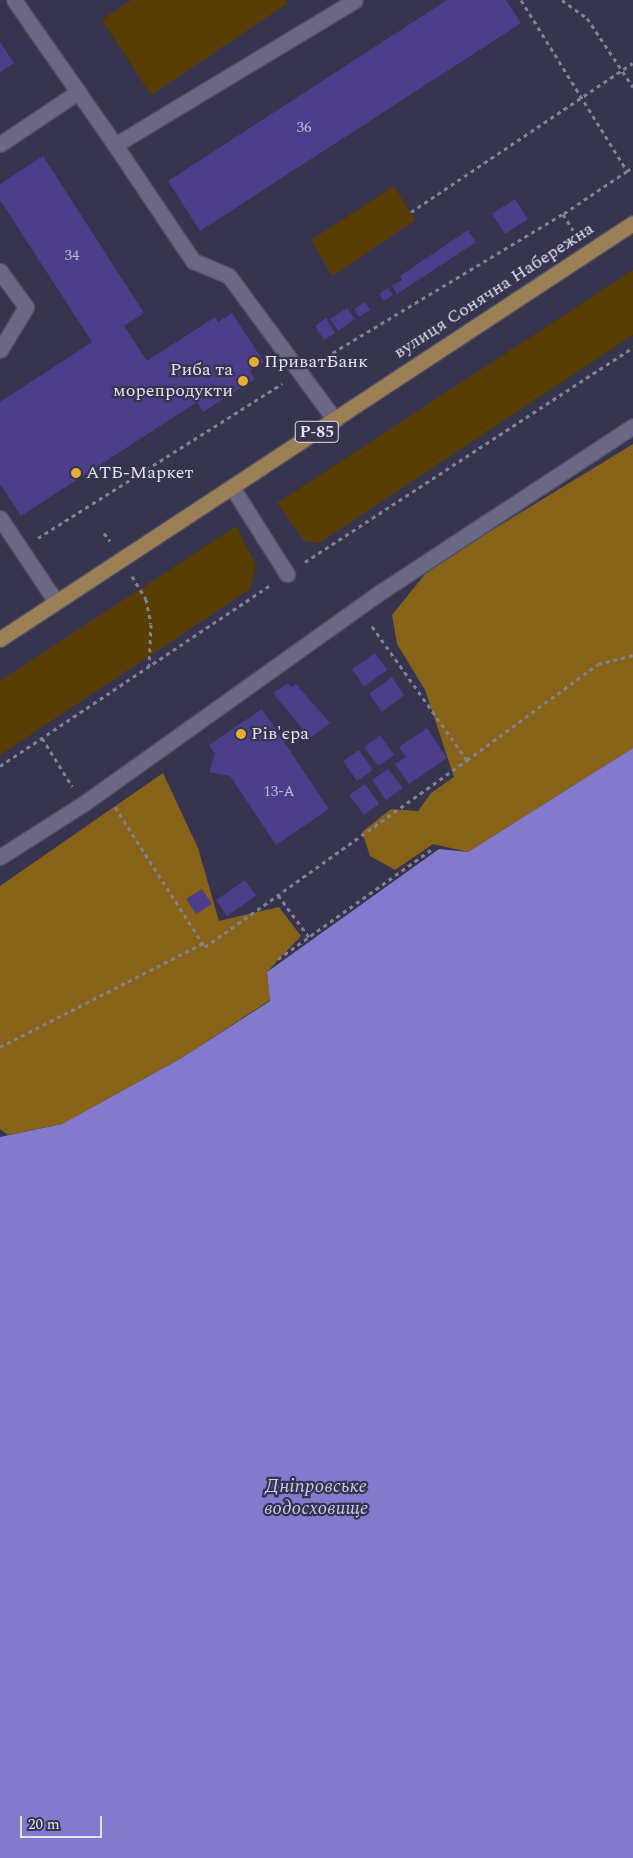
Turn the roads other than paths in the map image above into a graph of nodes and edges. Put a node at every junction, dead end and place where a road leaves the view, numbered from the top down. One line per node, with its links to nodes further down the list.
1 (14, 0): 3 (lane)
2 (355, 0): 5 (lane)
3 (78, 92): 4 (lane); 5 (lane)
4 (0, 144)
5 (115, 145): 9 (lane)
6 (633, 223): 9 (main road, вулиця Сонячна Набережна / Р-85)
7 (0, 271): 8 (lane)
8 (0, 350)
9 (334, 420): 11 (main road, вулиця Сонячна Набережна / Р-85)
10 (633, 426): 16 (lane)
11 (232, 487): 13 (lane); 14 (main road, вулиця Сонячна Набережна / Р-85)
12 (0, 518): 14 (lane)
13 (287, 574)
14 (56, 602): 15 (main road, вулиця Сонячна Набережна / Р-85)
15 (0, 639)
16 (0, 857)

